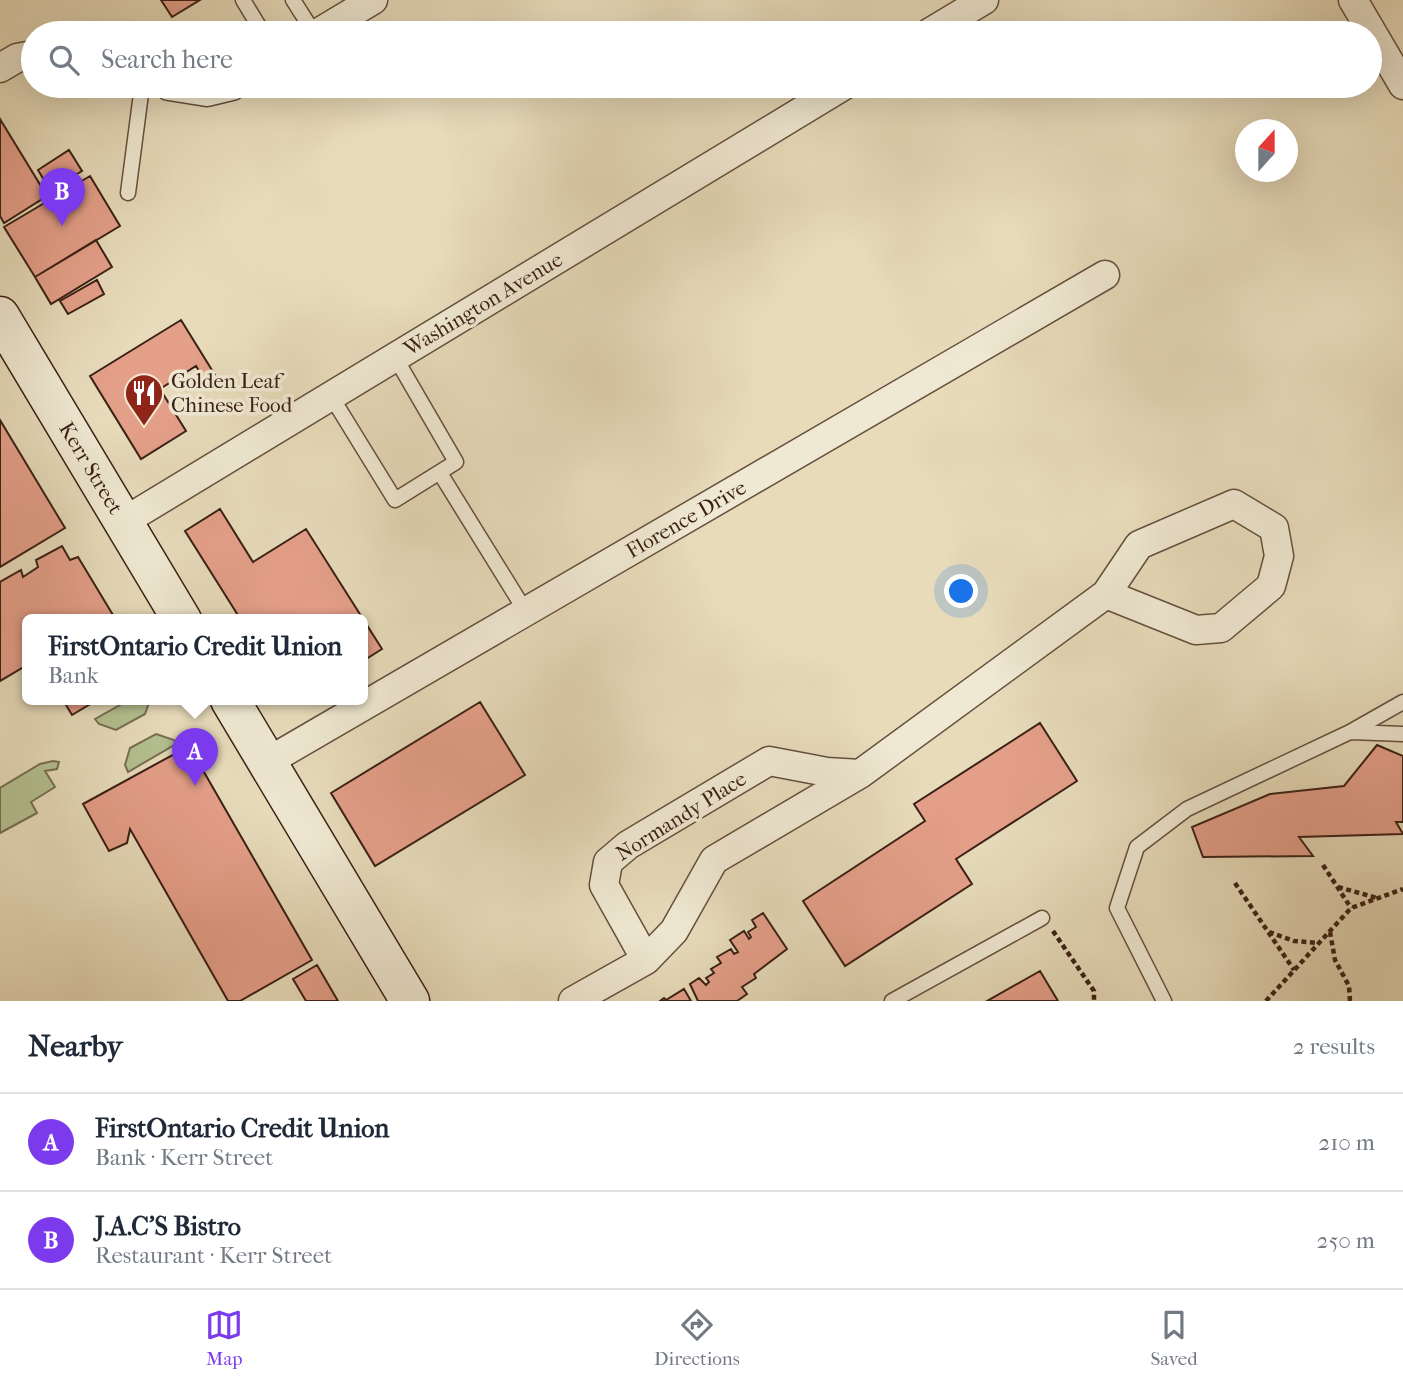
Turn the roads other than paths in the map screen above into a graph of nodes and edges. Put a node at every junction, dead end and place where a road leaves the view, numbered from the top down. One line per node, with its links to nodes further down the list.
1 (243, 0): 6 (lane)
2 (293, 0): 7 (lane)
3 (373, 0): 8 (street)
4 (984, 0): 9 (street)
5 (1353, 0): 10 (street)
6 (256, 21)
7 (308, 21)
8 (337, 21)
9 (949, 21)
10 (1365, 21)
11 (1382, 49): 14 (street)
12 (21, 57): 13 (street)
13 (0, 68)
14 (1403, 85)
15 (140, 98): 17 (lane)
16 (823, 98): 20 (street, Washington Avenue)
17 (128, 193)
18 (1105, 275): 25 (street, Florence Drive)
19 (0, 316): 23 (main road, Kerr Street)
20 (395, 357): 21 (street, Washington Avenue); 22 (lane)
21 (331, 396): 22 (lane); 23 (street, Washington Avenue)
22 (440, 473): 25 (lane)
23 (123, 522): 26 (main road, Kerr Street)
24 (1107, 594): 24 (street); 34 (street)
25 (526, 612): 28 (street, Florence Drive)
26 (178, 614)
27 (1403, 702): 31 (lane)
28 (368, 704)
29 (233, 705): 33 (main road)
30 (365, 705): 33 (street, Florence Drive)
31 (1350, 732): 32 (lane); 40 (lane)
32 (1403, 734)
33 (267, 762): 37 (main road)
34 (860, 774): 36 (street); 36 (street, Normandy Place)
35 (1042, 918): 39 (lane)
36 (646, 960): 38 (street)
37 (410, 1001)
38 (573, 1001)
39 (892, 1001)
40 (1164, 1001)

